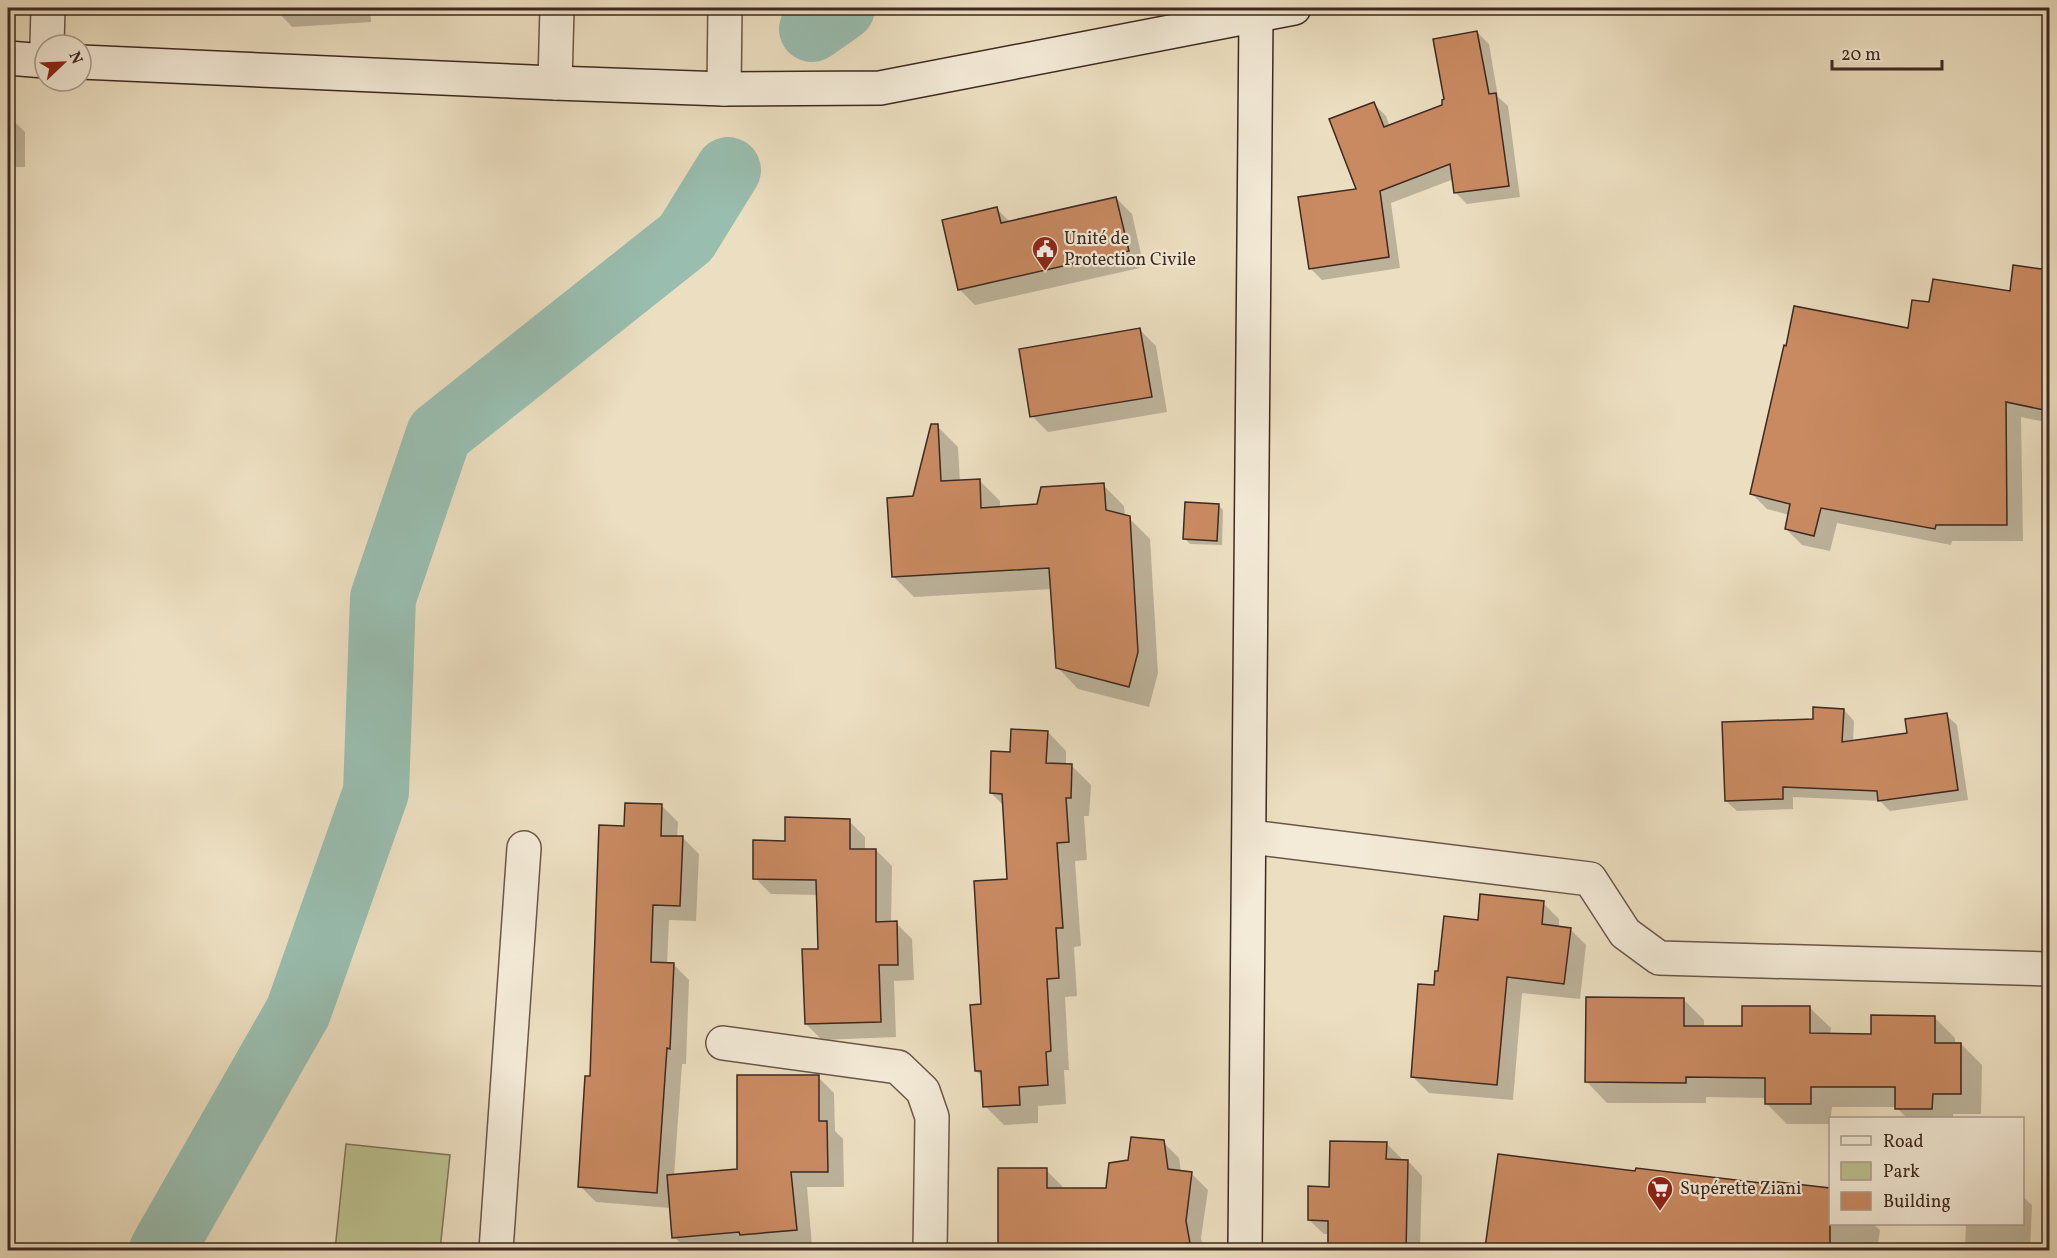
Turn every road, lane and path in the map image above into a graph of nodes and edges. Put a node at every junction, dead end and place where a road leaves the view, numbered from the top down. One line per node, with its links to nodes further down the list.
1 (48, 8): 6 (main road)
2 (557, 8): 10 (main road)
3 (725, 8): 11 (main road)
4 (1294, 8): 5 (main road)
5 (1256, 12): 11 (main road); 12 (main road)
6 (47, 33)
7 (8, 58): 8 (main road)
8 (33, 60)
9 (93, 63): 10 (main road)
10 (555, 83): 11 (main road)
11 (724, 89)
12 (1250, 837): 14 (main road); 18 (main road)
13 (524, 848): 16 (main road)
14 (2049, 969)
15 (723, 1043): 17 (main road)
16 (496, 1251)
17 (930, 1251)
18 (1245, 1251)

